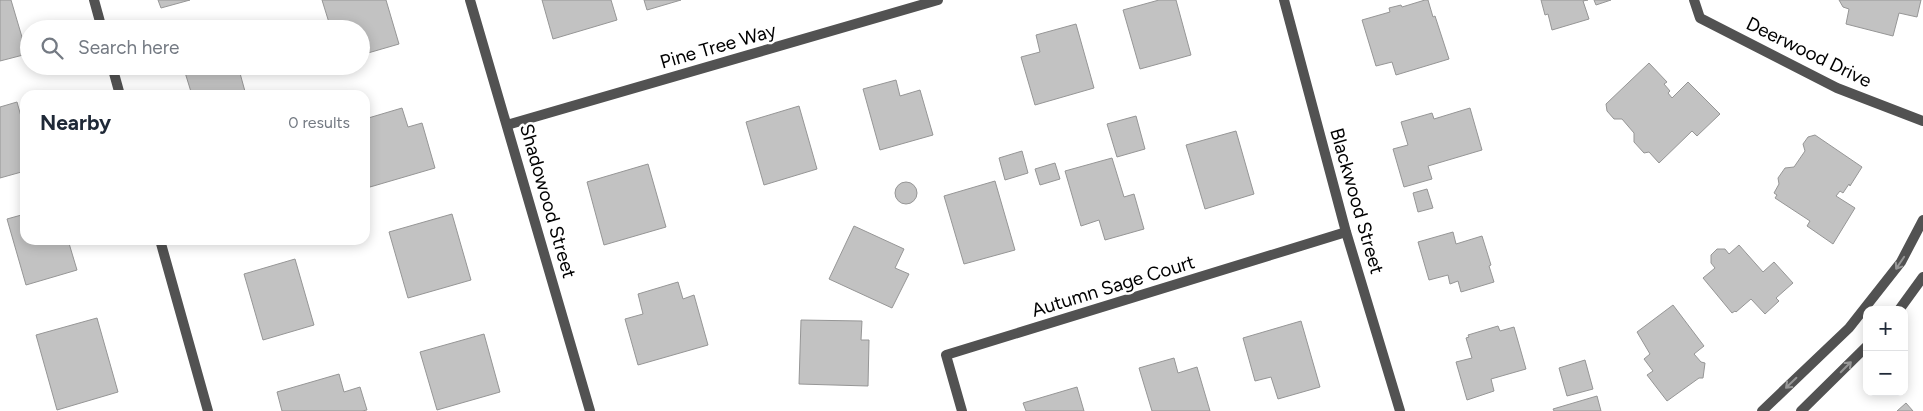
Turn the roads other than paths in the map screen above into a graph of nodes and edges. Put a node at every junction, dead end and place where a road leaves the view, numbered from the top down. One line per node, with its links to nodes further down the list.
1 (94, 0): 6 (street)
2 (470, 0): 10 (street, Shadowood Street)
3 (938, 0): 10 (street, Pine Tree Way)
4 (1284, 0): 12 (street, Blackwood Street)
5 (1694, 0): 9 (street, Deerwood Drive)
6 (100, 20)
7 (114, 75): 8 (street)
8 (119, 90)
9 (1923, 121)
10 (507, 125): 18 (street, Shadowood Street)
11 (1923, 220): 21 (street, one-way to 21)
12 (1346, 232): 19 (street, Autumn Sage Court); 20 (street, Blackwood Street)
13 (161, 245): 17 (street)
14 (1923, 277): 15 (street)
15 (1902, 306)
16 (1863, 350): 22 (street, one-way to 16)
17 (208, 411)
18 (590, 411)
19 (962, 411)
20 (1400, 411)
21 (1762, 411)
22 (1801, 411)

